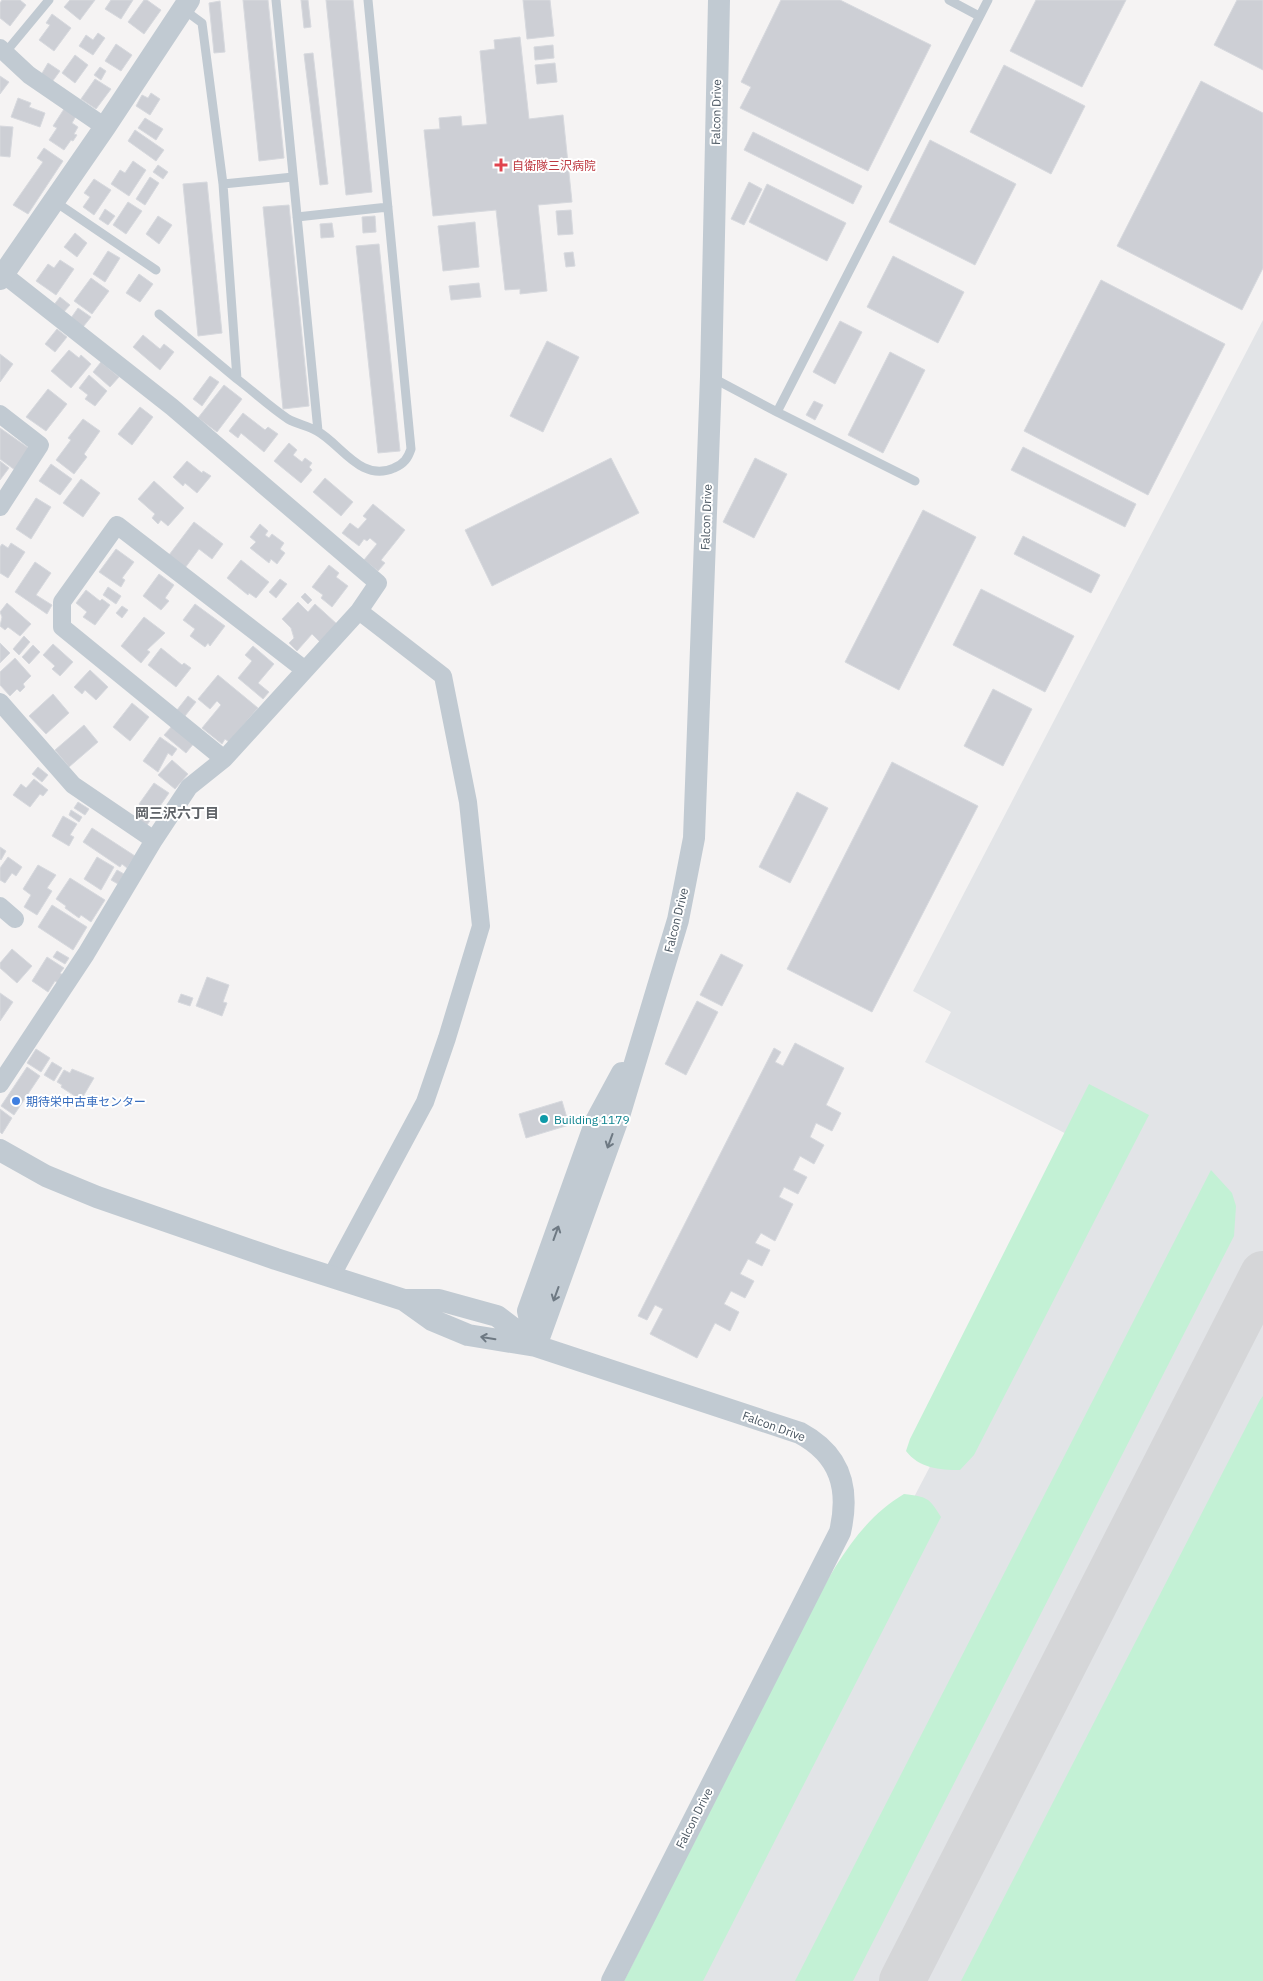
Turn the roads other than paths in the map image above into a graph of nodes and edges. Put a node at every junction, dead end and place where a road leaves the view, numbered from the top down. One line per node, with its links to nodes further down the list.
1 (49, 0): 9 (lane)
2 (276, 0): 11 (lane)
3 (368, 0): 14 (lane)
4 (719, 0): 19 (street, Falcon Drive)
5 (949, 0): 8 (lane)
6 (988, 0): 8 (lane)
7 (186, 5): 10 (street); 12 (lane)
8 (979, 16): 21 (lane)
9 (3, 51): 10 (street)
10 (105, 127): 13 (street)
11 (293, 177): 12 (lane); 15 (lane)
12 (223, 184): 20 (lane)
13 (54, 201): 16 (lane); 17 (street)
14 (388, 207): 15 (lane); 23 (lane)
15 (297, 217): 23 (lane)
16 (156, 270)
17 (1, 277): 26 (street)
18 (158, 314): 20 (lane)
19 (711, 376): 21 (lane); 33 (street, Falcon Drive)
20 (237, 379): 23 (lane)
21 (777, 412): 24 (lane)
22 (0, 414): 25 (street)
23 (318, 431)
24 (915, 481)
25 (0, 507)
26 (359, 611): 27 (street); 36 (street)
27 (305, 670): 29 (street); 29 (street)
28 (0, 702): 30 (street)
29 (224, 758): 30 (street)
30 (154, 840): 34 (street)
31 (0, 906): 32 (street)
32 (15, 919)
33 (646, 1028): 37 (street, Falcon Drive, one-way to 33); 40 (street, Falcon Drive, one-way to 40)
34 (0, 1084)
35 (2, 1155): 36 (street)
36 (331, 1277): 38 (street)
37 (534, 1296): 39 (street); 40 (street, Falcon Drive)
38 (404, 1300): 39 (street); 40 (street, one-way to 38)
39 (497, 1316): 40 (street)
40 (536, 1346): 41 (street, Falcon Drive)
41 (612, 1981)

